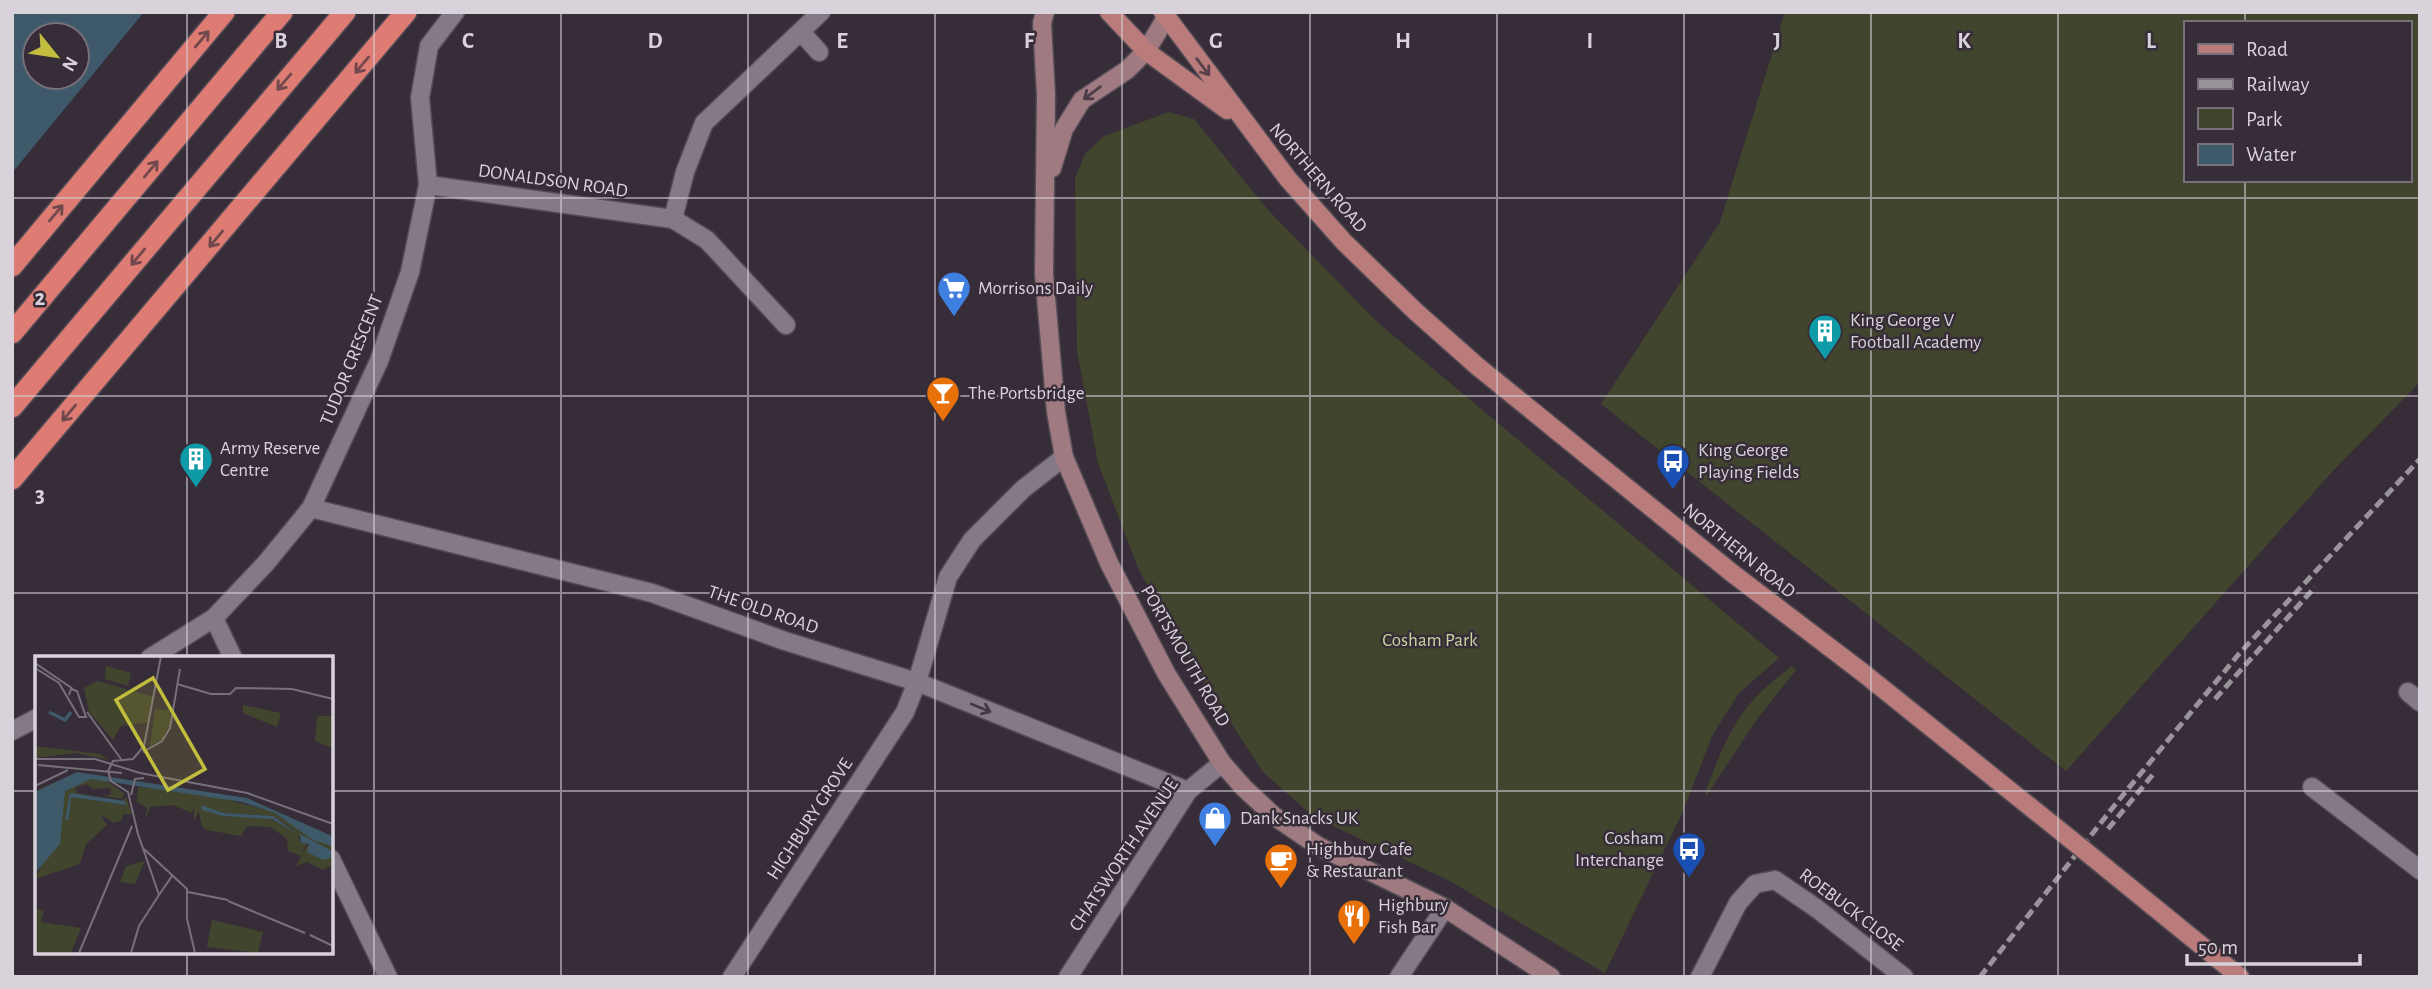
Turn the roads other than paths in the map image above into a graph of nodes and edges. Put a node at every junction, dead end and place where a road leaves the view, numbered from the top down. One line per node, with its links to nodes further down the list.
1 (224, 12): 17 (highway, one-way to 1)
2 (282, 12): 19 (highway, one-way to 2)
3 (345, 12): 20 (highway, one-way to 20)
4 (406, 12): 22 (highway, one-way to 22)
5 (455, 12): 14 (street, TUDOR CRESCENT)
6 (821, 12): 10 (street)
7 (1045, 12): 15 (street, PORTSMOUTH ROAD)
8 (1109, 12): 11 (main road, NORTHERN ROAD)
9 (1164, 15): 11 (street, PORTSMOUTH ROAD); 13 (main road, NORTHERN ROAD, one-way to 13)
10 (801, 32): 12 (street); 16 (street)
11 (1146, 51): 13 (main road, NORTHERN ROAD); 15 (street, PORTSMOUTH ROAD, one-way to 15)
12 (819, 52)
13 (1244, 123): 43 (main road, NORTHERN ROAD, bridge)
14 (428, 185): 16 (street, DONALDSON ROAD); 23 (street, TUDOR CRESCENT)
15 (1047, 185): 21 (street, PORTSMOUTH ROAD)
16 (673, 219): 18 (street, DONALDSON ROAD)
17 (12, 266)
18 (786, 324)
19 (12, 333)
20 (12, 407)
21 (1065, 457): 27 (street, HIGHBURY GROVE); 30 (street, PORTSMOUTH ROAD)
22 (12, 479)
23 (311, 508): 24 (street, TUDOR CRESCENT); 27 (street, THE OLD ROAD)
24 (214, 618): 25 (street, TUDOR CRESCENT); 26 (street)
25 (153, 656)
26 (232, 656)
27 (917, 682): 32 (street, THE OLD ROAD, one-way to 32); 37 (street, HIGHBURY GROVE)
28 (35, 719): 29 (street)
29 (12, 731)
30 (1222, 762): 32 (street, CHATSWORTH AVENUE); 35 (street, PORTSMOUTH ROAD)
31 (2312, 787): 34 (street)
32 (1188, 791): 38 (street, CHATSWORTH AVENUE)
33 (332, 861): 36 (street)
34 (2420, 870)
35 (1445, 908): 39 (street); 40 (street, PORTSMOUTH ROAD)
36 (388, 977)
37 (732, 977)
38 (1068, 977)
39 (1399, 977)
40 (1551, 977)
41 (1700, 977): 42 (street, ROEBUCK CLOSE)
42 (1904, 977)
43 (2240, 977)

